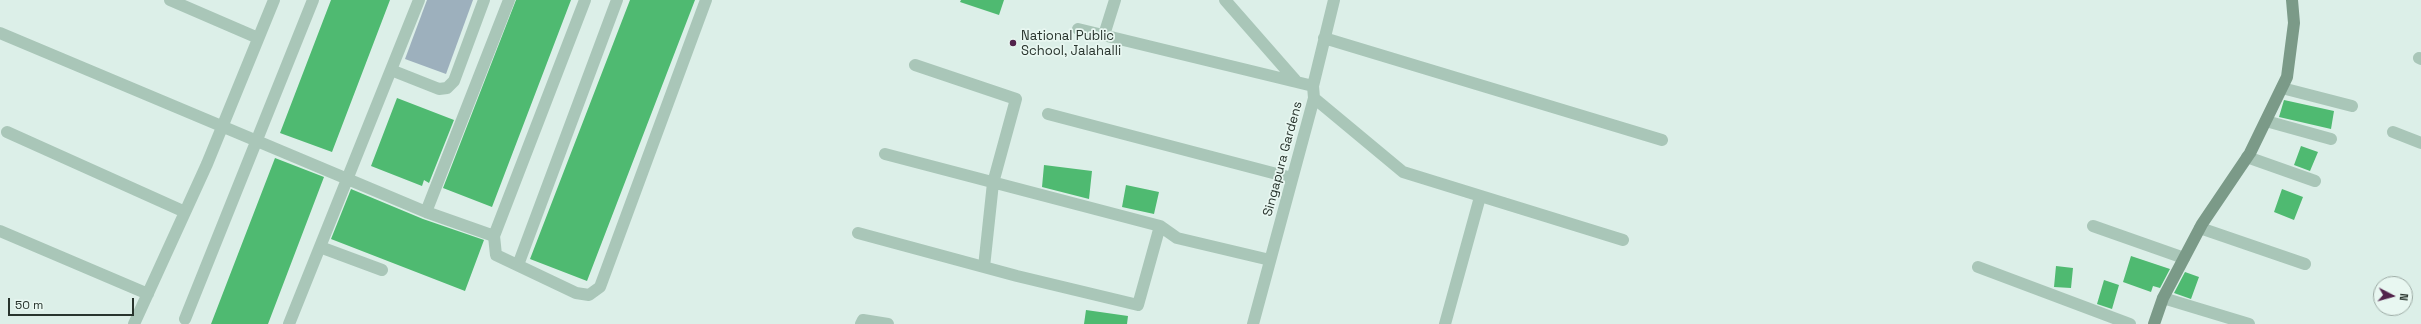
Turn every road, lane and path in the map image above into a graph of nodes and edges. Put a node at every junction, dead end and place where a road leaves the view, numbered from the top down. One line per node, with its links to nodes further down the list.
1 (170, 0): 17 (street)
2 (274, 0): 17 (street)
3 (313, 0): 32 (street)
4 (419, 0): 20 (street)
5 (484, 0): 20 (street)
6 (509, 0): 43 (street)
7 (585, 0): 49 (street)
8 (617, 0): 55 (street)
9 (706, 0): 55 (street)
10 (1115, 0): 16 (street)
11 (1226, 0): 21 (street)
12 (1334, 0): 18 (street, Singapura Gardens)
13 (2292, 0): 23 (street)
14 (1078, 29): 16 (street)
15 (0, 32): 28 (street)
16 (1104, 35): 21 (street)
17 (258, 38): 28 (street)
18 (1324, 38): 22 (street, Singapura Gardens); 33 (street)
19 (915, 65): 40 (street)
20 (391, 70): 37 (street)
21 (1296, 80): 22 (street)
22 (1313, 86): 24 (street, Singapura Gardens)
23 (2282, 88): 25 (street); 27 (street)
24 (1314, 98): 38 (street, Singapura Gardens); 41 (street)
25 (2352, 106)
26 (1048, 114): 38 (street)
27 (2266, 122): 31 (street); 36 (street)
28 (223, 125): 32 (street); 42 (street)
29 (6, 132): 42 (street)
30 (2393, 132): 34 (street)
31 (2331, 139)
32 (258, 140): 37 (street); 61 (street)
33 (1662, 140)
34 (2421, 143)
35 (885, 154): 40 (street)
36 (2247, 157): 39 (street); 46 (street)
37 (348, 178): 43 (street); 51 (street)
38 (1292, 178): 53 (street, Singapura Gardens)
39 (2315, 181)
40 (993, 183): 44 (street); 56 (street)
41 (1480, 197): 50 (street); 67 (street)
42 (185, 212): 59 (street)
43 (426, 212): 49 (street)
44 (1160, 226): 53 (street); 56 (street)
45 (2093, 226): 52 (street)
46 (2200, 228): 52 (street); 54 (street)
47 (0, 231): 59 (street)
48 (858, 233): 56 (street)
49 (494, 236): 55 (street)
50 (1622, 240)
51 (320, 247): 58 (street); 63 (street)
52 (2184, 258): 60 (street)
53 (1270, 260): 66 (street, Singapura Gardens)
54 (2305, 264)
55 (518, 265)
56 (984, 267)
57 (1978, 267): 68 (street)
58 (382, 270)
59 (148, 294): 62 (street)
60 (2163, 298): 69 (street); 70 (street)
61 (185, 319)
62 (134, 324)
63 (289, 324)
64 (861, 324): 65 (street)
65 (888, 324)
66 (1253, 324)
67 (1445, 324)
68 (2130, 324)
69 (2154, 324)
70 (2249, 324)

